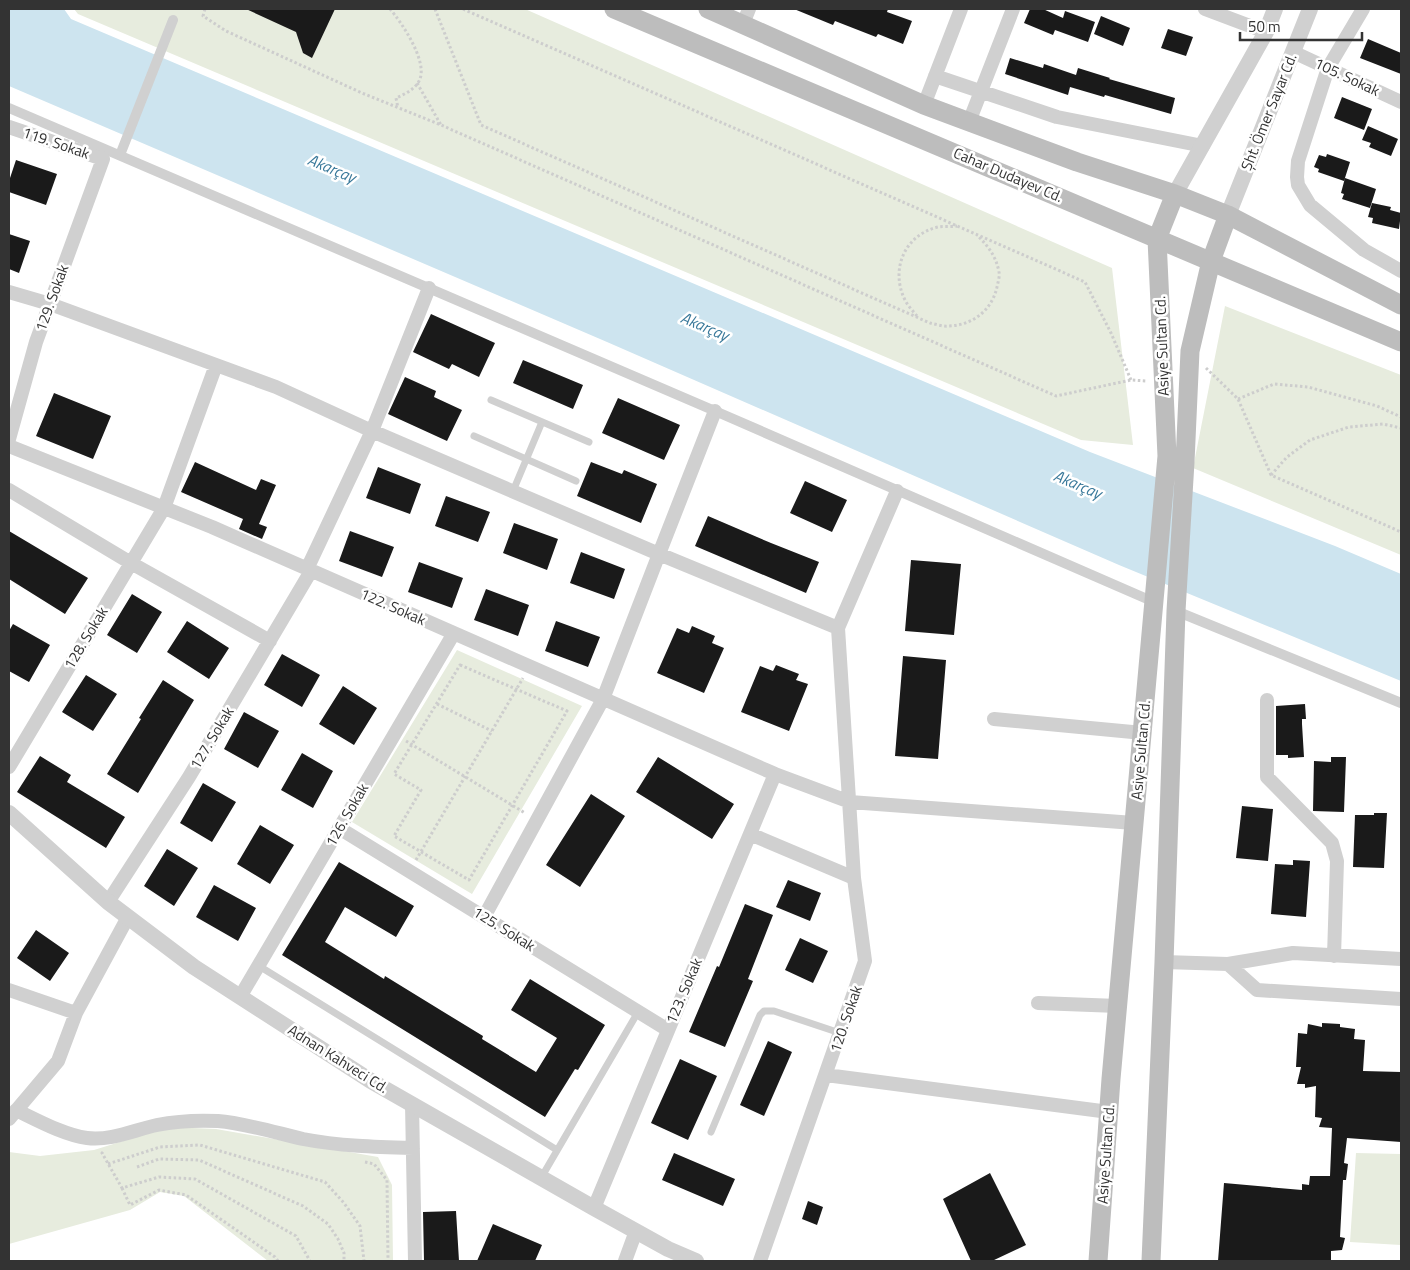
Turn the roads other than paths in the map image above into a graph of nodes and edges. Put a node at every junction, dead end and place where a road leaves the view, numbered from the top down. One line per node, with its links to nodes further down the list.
1 (614, 9): 26 (main road, Cahar Dudayev Cd.)
2 (961, 9): 14 (street)
3 (1013, 9): 15 (street)
4 (1205, 9): 11 (street)
5 (1275, 9): 11 (street)
6 (1310, 9): 12 (street, Şht. Ömer Sayar Cd.)
7 (1363, 9): 13 (street)
8 (719, 11): 9 (main road)
9 (746, 16): 17 (main road)
10 (173, 20): 22 (street)
11 (1266, 32): 21 (street)
12 (1293, 52): 13 (street, 105. Sokak); 25 (street, Şht. Ömer Sayar Cd.)
13 (1328, 68): 16 (street, 105. Sokak); 28 (street)
14 (935, 76): 15 (street); 17 (street)
15 (980, 92): 19 (street); 21 (street)
16 (1401, 102)
17 (924, 105): 19 (main road)
18 (9, 108): 22 (street)
19 (969, 122): 24 (main road)
20 (9, 127): 23 (street, 119. Sokak)
21 (1203, 146): 24 (street)
22 (120, 155): 29 (street)
23 (103, 159): 31 (street, 129. Sokak)
24 (1175, 194): 25 (main road); 26 (main road)
25 (1228, 215): 27 (main road, Asiye Sultan Cd.); 32 (main road)
26 (1157, 239): 27 (main road, Cahar Dudayev Cd.); 52 (main road, Asiye Sultan Cd.)
27 (1211, 262): 33 (main road, Cahar Dudayev Cd.); 53 (main road, Asiye Sultan Cd.)
28 (1401, 272)
29 (429, 288): 36 (street); 38 (street, 127. Sokak)
30 (9, 292): 31 (street)
31 (50, 304): 34 (street); 40 (street, 129. Sokak)
32 (1401, 304)
33 (1401, 342)
34 (216, 365): 38 (street); 48 (street, 128. Sokak)
35 (491, 400): 37 (lane)
36 (715, 411): 47 (street); 49 (street)
37 (542, 422): 41 (lane); 43 (lane)
38 (372, 431): 46 (street); 51 (street, 127. Sokak)
39 (474, 436): 43 (lane)
40 (9, 438)
41 (589, 442)
42 (9, 446): 48 (street, 122. Sokak)
43 (526, 460): 44 (lane); 46 (lane)
44 (576, 481)
45 (9, 490): 50 (street)
46 (513, 491): 49 (street)
47 (898, 491): 52 (street); 54 (street)
48 (164, 508): 50 (street, 128. Sokak); 51 (street, 122. Sokak)
49 (659, 554): 54 (street); 57 (street)
50 (131, 563): 56 (street); 62 (street, 128. Sokak)
51 (309, 570): 55 (street, 122. Sokak); 56 (street, 127. Sokak)
52 (1155, 593): 61 (main road, Asiye Sultan Cd.)
53 (1177, 602): 59 (street); 75 (main road, Asiye Sultan Cd.)
54 (838, 628): 64 (street, 120. Sokak)
55 (454, 633): 57 (street, 122. Sokak); 67 (street, 126. Sokak)
56 (270, 641): 70 (street, 127. Sokak)
57 (602, 699): 63 (street, 122. Sokak); 72 (street)
58 (1267, 700): 73 (street)
59 (1401, 704)
60 (994, 719): 61 (street)
61 (1143, 733): 66 (main road, Asiye Sultan Cd.)
62 (9, 767)
63 (775, 774): 64 (street, 122. Sokak); 68 (street, 123. Sokak)
64 (850, 802): 66 (street, 122. Sokak); 69 (street, 120. Sokak)
65 (9, 813): 70 (street, Adnan Kahveci Cd.)
66 (1134, 823): 82 (main road, Asiye Sultan Cd.)
67 (339, 828): 72 (street, 125. Sokak); 77 (street, 126. Sokak)
68 (750, 834): 69 (street); 85 (street, 123. Sokak)
69 (854, 878): 86 (street, 120. Sokak)
70 (108, 902): 71 (street, Adnan Kahveci Cd.)
71 (128, 917): 79 (street, Adnan Kahveci Cd.); 84 (street)
72 (484, 918): 83 (street, 125. Sokak)
73 (1334, 956): 74 (street); 76 (street)
74 (1401, 960)
75 (1164, 962): 76 (street); 102 (main road, Asiye Sultan Cd.)
76 (1228, 964): 80 (street)
77 (259, 966): 79 (street, 126. Sokak); 93 (lane)
78 (9, 990): 84 (street)
79 (240, 997): 88 (street, Adnan Kahveci Cd.)
80 (1401, 999)
81 (1038, 1003): 82 (street)
82 (1118, 1006): 89 (main road, Asiye Sultan Cd.)
83 (638, 1012): 85 (street, 125. Sokak); 93 (lane)
84 (76, 1013): 90 (street)
85 (668, 1030): 95 (street, 123. Sokak)
86 (841, 1034): 87 (street, 120. Sokak); 91 (lane)
87 (826, 1075): 89 (street); 100 (street, 120. Sokak)
88 (412, 1104): 92 (street); 94 (street, Adnan Kahveci Cd.)
89 (1109, 1112): 101 (main road, Asiye Sultan Cd.)
90 (13, 1114): 92 (street)
91 (712, 1132)
92 (413, 1148): 97 (street)
93 (557, 1150): 94 (lane)
94 (541, 1178): 95 (street, Adnan Kahveci Cd.)
95 (594, 1208): 96 (street, Adnan Kahveci Cd.)
96 (636, 1231): 98 (street); 99 (street, Adnan Kahveci Cd.)
97 (415, 1261)
98 (625, 1261)
99 (696, 1261)
100 (760, 1261)
101 (1098, 1261)
102 (1151, 1261)

